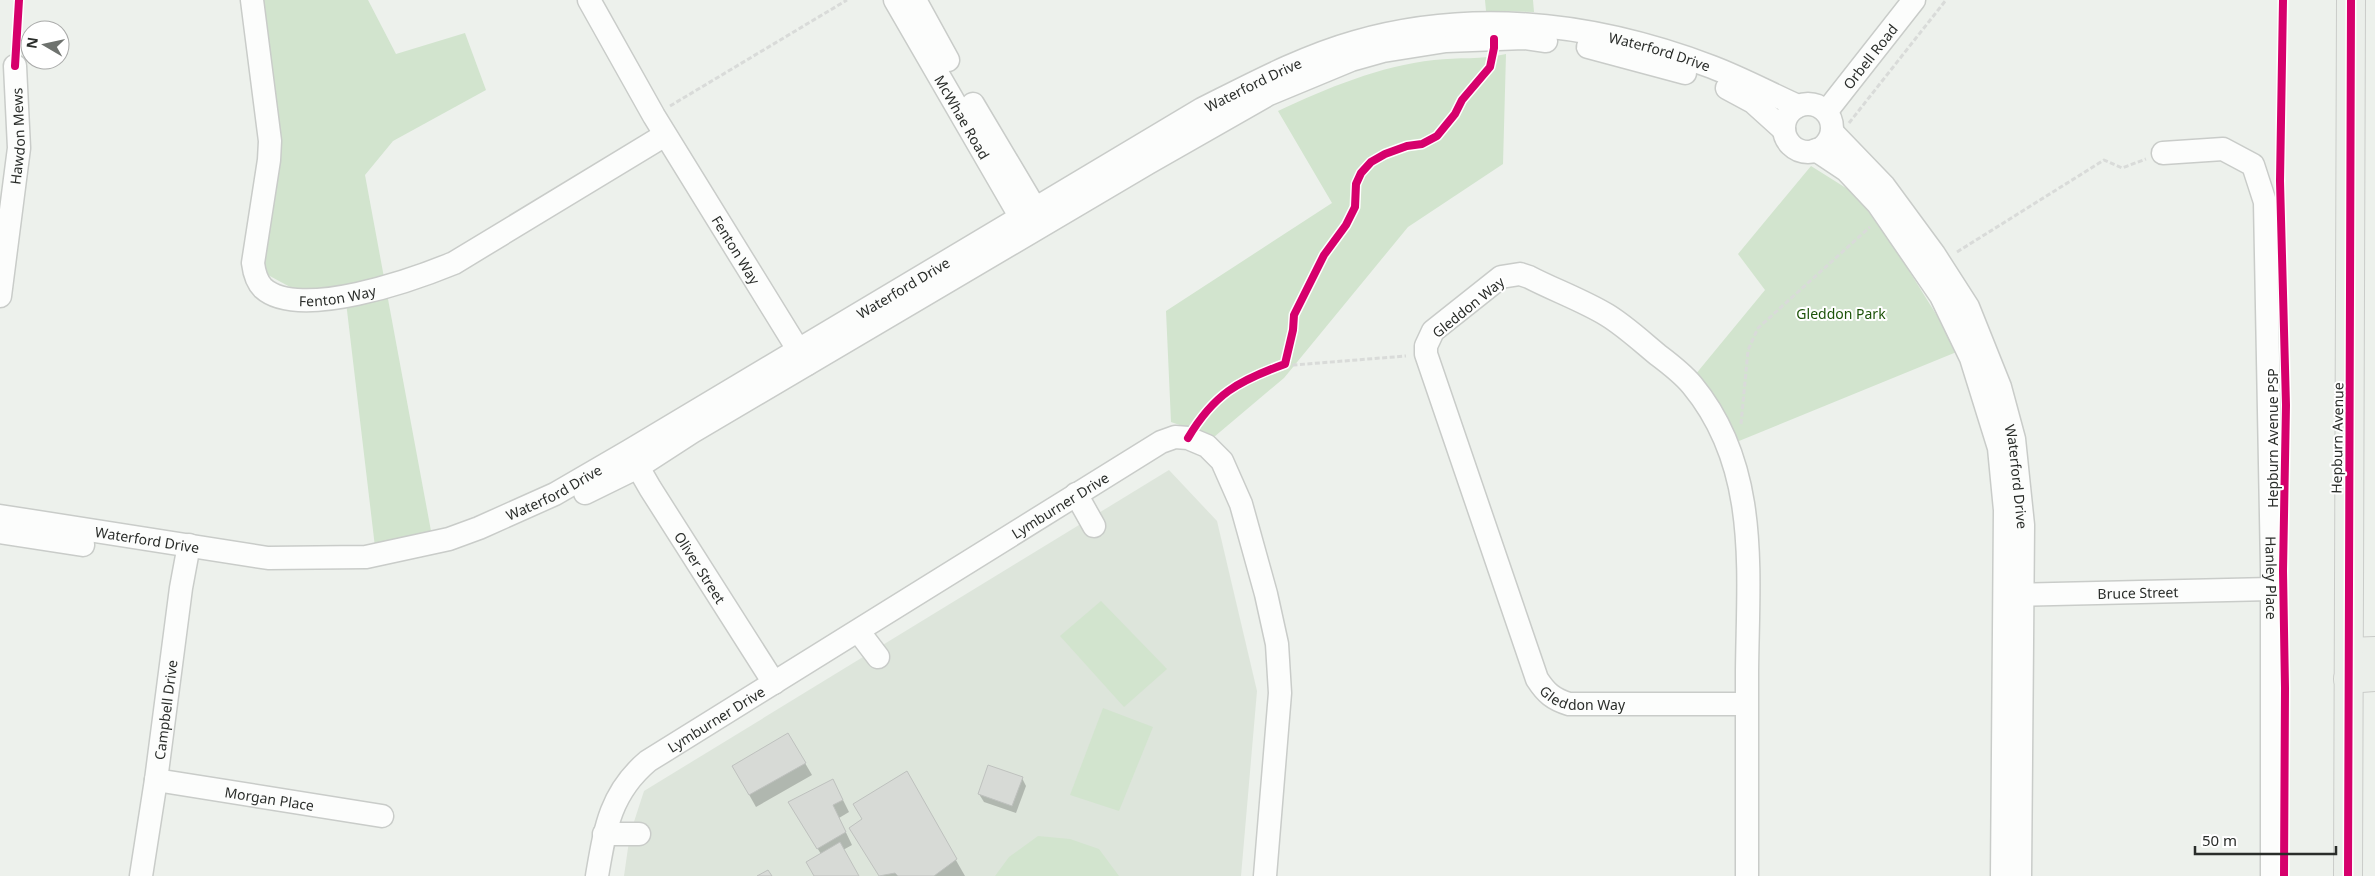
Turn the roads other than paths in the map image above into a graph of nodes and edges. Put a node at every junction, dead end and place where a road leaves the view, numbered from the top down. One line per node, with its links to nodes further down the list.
1 (252, 0): 12 (street, Fenton Way)
2 (589, 0): 12 (street, Fenton Way)
3 (1914, 0): 10 (street, Orbell Road)
4 (2341, 0): 7 (main road)
5 (2351, 0): 7 (main road, Hepburn Avenue)
6 (905, 2): 15 (street, McWhae Road)
7 (2351, 60): 28 (main road, Hepburn Avenue)
8 (15, 66): 16 (street, Hawdon Mews)
9 (1798, 106): 10 (street); 11 (street); 15 (street, Waterford Drive)
10 (1836, 125): 13 (street); 25 (street, Waterford Drive)
11 (1784, 130): 13 (street); 15 (street, Waterford Drive)
12 (665, 135): 17 (street, Fenton Way)
13 (1816, 150): 25 (street, Waterford Drive)
14 (2163, 152): 24 (street, Hanley Place)
15 (1032, 220): 17 (street, Waterford Drive)
16 (0, 296)
17 (803, 358): 18 (street, Waterford Drive)
18 (633, 459): 23 (street, Waterford Drive); 30 (street, Oliver Street)
19 (1076, 494): 21 (street); 26 (street, Lymburner Drive); 38 (street, Lymburner Drive)
20 (0, 516): 23 (street, Waterford Drive)
21 (1094, 526)
22 (0, 532): 23 (street, Waterford Drive)
23 (188, 553): 32 (street, Campbell Drive)
24 (2271, 589): 25 (street, Bruce Street); 42 (street, Hanley Place)
25 (2013, 595): 40 (street, Waterford Drive); 41 (street, Waterford Drive)
26 (858, 632): 27 (street); 30 (street, Lymburner Drive)
27 (878, 657)
28 (2357, 661): 29 (main road); 43 (main road, Hepburn Avenue)
29 (2375, 677)
30 (774, 682): 34 (street, Lymburner Drive)
31 (1747, 704): 31 (street, Gleddon Way); 39 (street, Gleddon Way)
32 (156, 780): 33 (street, Morgan Place); 36 (street, Campbell Drive)
33 (382, 816)
34 (604, 834): 35 (street); 37 (street, Lymburner Drive)
35 (639, 834)
36 (141, 876)
37 (597, 876)
38 (1265, 876)
39 (1746, 876)
40 (2002, 876)
41 (2020, 876)
42 (2272, 876)
43 (2348, 876)

